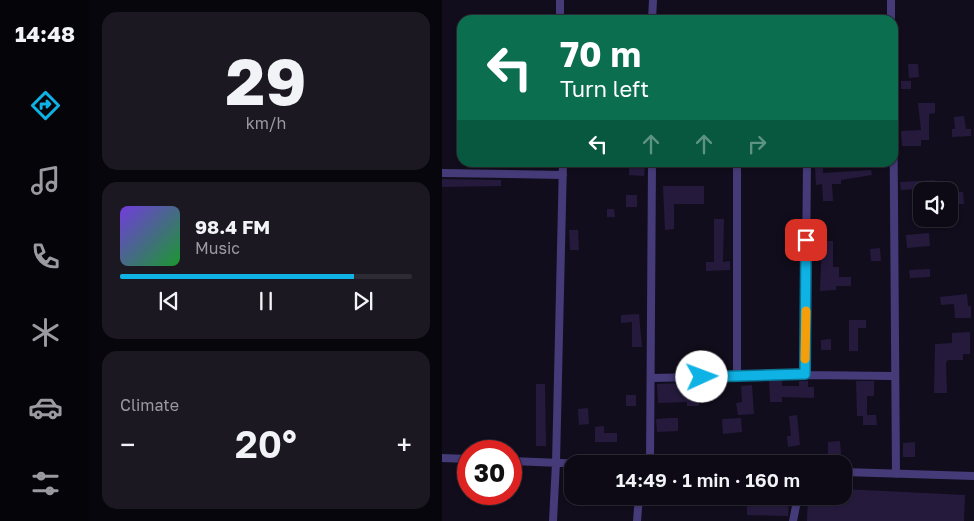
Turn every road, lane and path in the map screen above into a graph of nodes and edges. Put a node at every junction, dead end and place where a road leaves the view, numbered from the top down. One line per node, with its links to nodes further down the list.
1 (560, 0): 4 (street)
2 (653, 0): 5 (street)
3 (891, 0): 6 (street)
4 (560, 15)
5 (652, 15)
6 (892, 15)
7 (563, 167): 13 (street)
8 (652, 167): 17 (street)
9 (737, 167): 15 (street)
10 (807, 167): 14 (street)
11 (894, 167): 16 (street)
12 (442, 173): 13 (street)
13 (563, 175): 22 (street)
14 (805, 374): 15 (street); 16 (street)
15 (737, 376): 17 (street)
16 (894, 376): 25 (street)
17 (651, 378): 18 (street)
18 (650, 455)
19 (442, 458): 20 (street)
20 (457, 459)
21 (522, 461): 22 (street)
22 (556, 463): 23 (street); 29 (street)
23 (564, 463)
24 (852, 472): 25 (street)
25 (896, 474): 26 (street)
26 (974, 476)
27 (638, 505): 30 (street)
28 (796, 505): 31 (street)
29 (553, 521)
30 (637, 521)
31 (793, 521)

